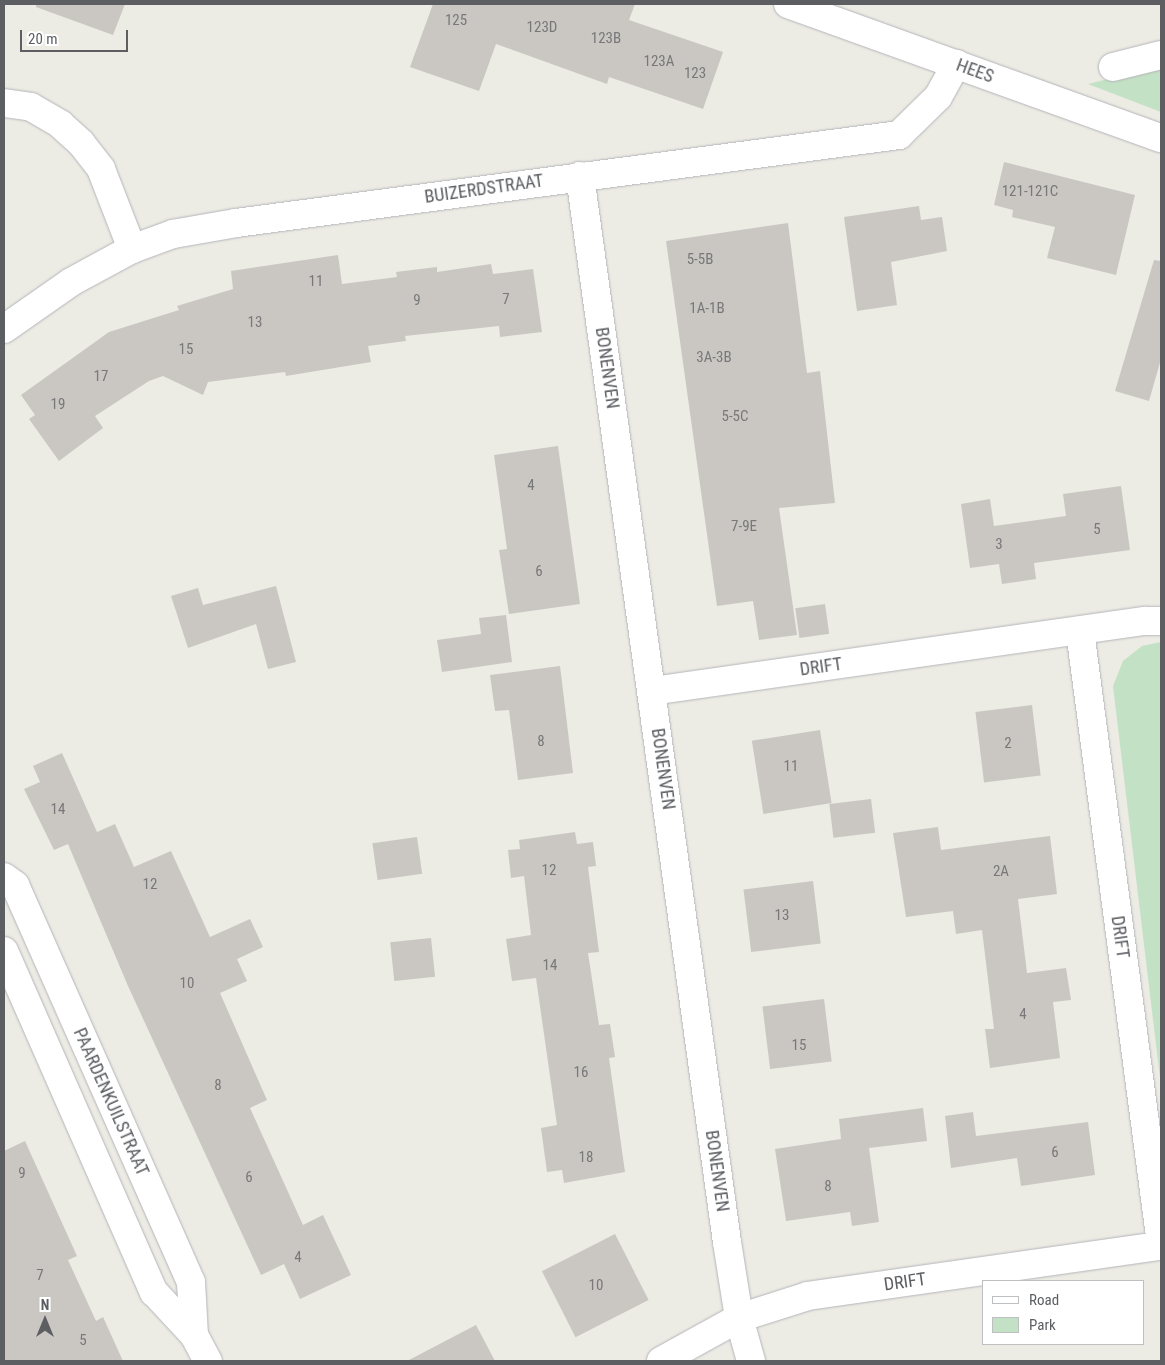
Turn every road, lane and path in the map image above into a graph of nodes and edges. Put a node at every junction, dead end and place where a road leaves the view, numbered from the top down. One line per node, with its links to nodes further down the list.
1 (788, 4): 3 (street, HEES)
2 (1161, 55): 4 (street)
3 (956, 64): 6 (street, HEES); 7 (street, BUIZERDSTRAAT)
4 (1113, 67)
5 (4, 103): 8 (street)
6 (1161, 138)
7 (580, 176): 8 (street, BUIZERDSTRAAT); 12 (street, BONENVEN)
8 (132, 249): 9 (street, BUIZERDSTRAAT)
9 (4, 329)
10 (1161, 621): 11 (street, DRIFT)
11 (1080, 631): 12 (street, DRIFT); 15 (street, DRIFT)
12 (652, 691): 16 (street, BONENVEN)
13 (4, 877): 17 (street, PAARDENKUILSTRAAT)
14 (4, 951): 17 (street, PAARDENKUILSTRAAT)
15 (1161, 1245): 16 (street, DRIFT)
16 (739, 1318): 19 (street, DRIFT); 20 (street, BONENVEN)
17 (194, 1335): 18 (street, PAARDENKUILSTRAAT)
18 (208, 1361)
19 (661, 1361)
20 (751, 1361)

